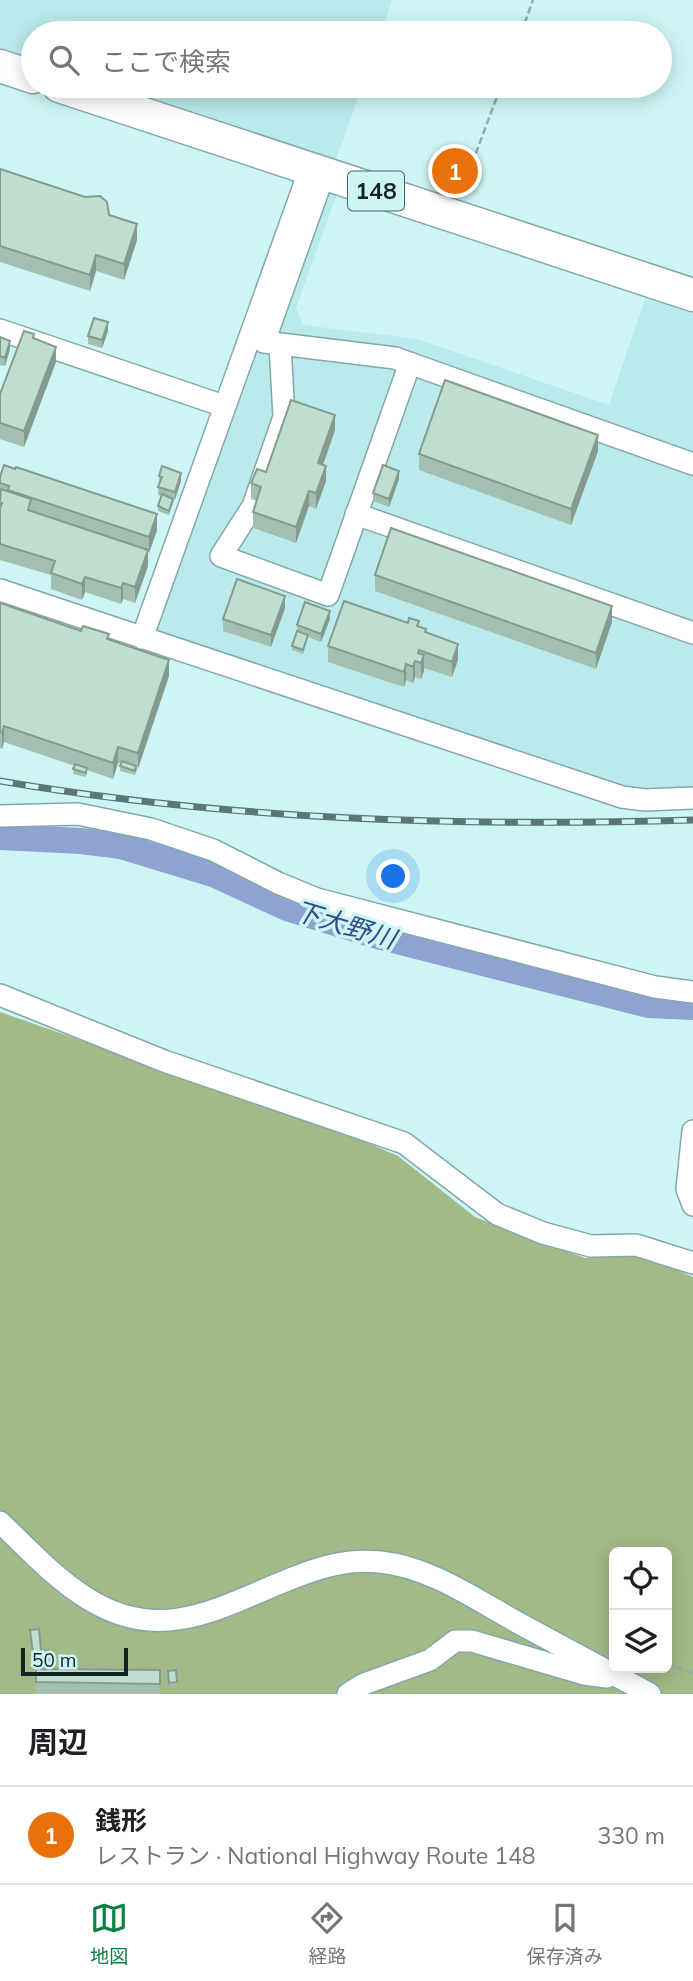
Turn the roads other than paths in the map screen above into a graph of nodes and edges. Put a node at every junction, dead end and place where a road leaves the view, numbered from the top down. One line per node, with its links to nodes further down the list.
1 (0, 66): 2 (highway)
2 (21, 73)
3 (95, 98): 4 (highway, 148)
4 (317, 171): 5 (highway, 148); 7 (street); 9 (street)
5 (693, 295)
6 (0, 330): 9 (street)
7 (280, 345): 8 (street); 11 (street)
8 (410, 363): 10 (street); 11 (street)
9 (225, 407): 14 (street)
10 (693, 464)
11 (356, 514): 13 (street)
12 (0, 590): 14 (street)
13 (693, 633)
14 (142, 638): 15 (street)
15 (693, 798)
16 (0, 816): 17 (street)
17 (693, 992)
18 (0, 995): 21 (street)
19 (693, 1131): 20 (street)
20 (693, 1206)
21 (693, 1263)
22 (0, 1522): 23 (street)
23 (622, 1678): 24 (street); 25 (street)
24 (348, 1694)
25 (650, 1694)

